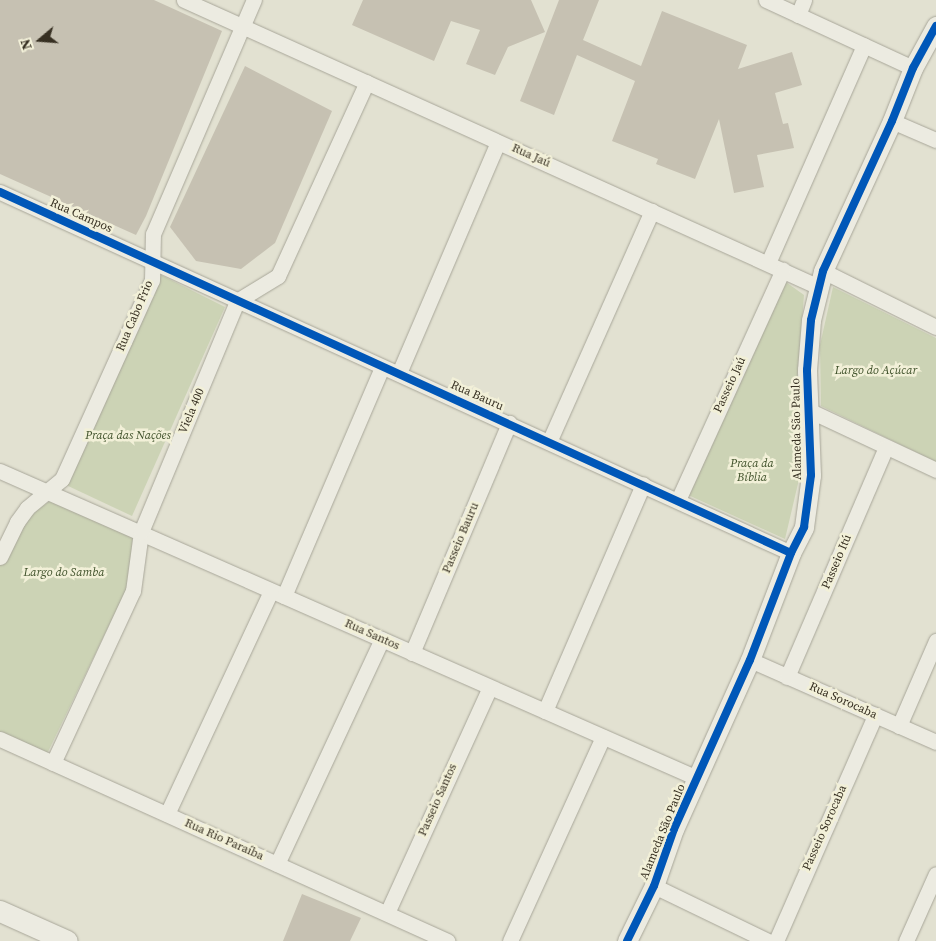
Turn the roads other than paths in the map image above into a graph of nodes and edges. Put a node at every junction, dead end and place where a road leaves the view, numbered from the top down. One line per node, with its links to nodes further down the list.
1 (184, 0): 6 (street, Rua Jaú)
2 (254, 0): 6 (street, Rua Cabo Frio)
3 (766, 0): 5 (street)
4 (804, 0): 5 (street)
5 (798, 15): 8 (street)
6 (242, 26): 10 (street, Rua Jaú); 16 (street, Rua Cabo Frio)
7 (936, 26): 9 (street, Alameda São Paulo)
8 (864, 45): 9 (street); 17 (street)
9 (913, 68): 11 (street, Alameda São Paulo)
10 (367, 82): 13 (street, Rua Jaú); 20 (street)
11 (892, 121): 12 (street); 19 (street, Alameda São Paulo)
12 (936, 140)
13 (498, 142): 15 (street, Rua Jaú); 23 (street)
14 (0, 192): 16 (street, Rua Campos)
15 (652, 211): 17 (street, Rua Jaú); 26 (street)
16 (154, 261): 20 (street, Rua Bauru); 31 (street, Rua Cabo Frio)
17 (768, 263): 18 (street, Rua Jaú)
18 (783, 270): 19 (street, Rua Jaú); 32 (street, Passeio Jaú)
19 (821, 279): 21 (street, Rua Jaú); 24 (street, Alameda São Paulo)
20 (238, 301): 22 (street, Rua Bauru); 33 (street, Viela 400)
21 (936, 327)
22 (382, 367): 23 (street, Rua Bauru); 36 (street)
23 (399, 373): 25 (street, Rua Bauru)
24 (806, 409): 27 (street); 34 (street, Alameda São Paulo)
25 (509, 423): 26 (street, Rua Bauru); 39 (street, Passeio Bauru)
26 (549, 442): 30 (street, Rua Bauru)
27 (886, 447): 28 (street); 41 (street, Passeio Itú)
28 (936, 470)
29 (0, 471): 31 (street, Rua Santos)
30 (643, 484): 32 (street, Rua Bauru); 43 (street)
31 (47, 493): 33 (street, Rua Santos); 35 (street, Rua Cabo Frio)
32 (678, 500): 34 (street, Rua Bauru)
33 (141, 532): 36 (street, Rua Santos); 49 (street, Viela 400)
34 (791, 553): 40 (street, Alameda São Paulo)
35 (0, 557)
36 (277, 593): 37 (street, Rua Santos); 51 (street)
37 (382, 639): 39 (street, Rua Santos); 52 (street)
38 (936, 641): 45 (street)
39 (412, 652): 42 (street, Rua Santos)
40 (750, 660): 41 (street, Rua Sorocaba); 50 (street, Alameda São Paulo)
41 (787, 677): 44 (street, Rua Sorocaba)
42 (490, 687): 43 (street, Rua Santos); 56 (street, Passeio Santos)
43 (546, 711): 46 (street, Rua Santos)
44 (875, 715): 45 (street, Rua Sorocaba); 62 (street, Passeio Sorocaba)
45 (899, 726): 48 (street, Rua Sorocaba)
46 (603, 737): 50 (street, Rua Santos); 59 (street)
47 (0, 739): 49 (street, Rua Rio Paraíba)
48 (936, 742)
49 (53, 763): 51 (street, Rua Rio Paraíba)
50 (697, 778): 54 (street, Alameda São Paulo)
51 (167, 814): 52 (street, Rua Rio Paraíba)
52 (277, 864): 56 (street, Rua Rio Paraíba)
53 (936, 874): 63 (street)
54 (654, 886): 60 (street, Alameda São Paulo); 61 (street)
55 (0, 911): 57 (main road)
56 (386, 913): 58 (street, Rua Rio Paraíba)
57 (67, 941)
58 (448, 941)
59 (510, 941)
60 (627, 941)
61 (768, 941)
62 (776, 941)
63 (906, 941)

